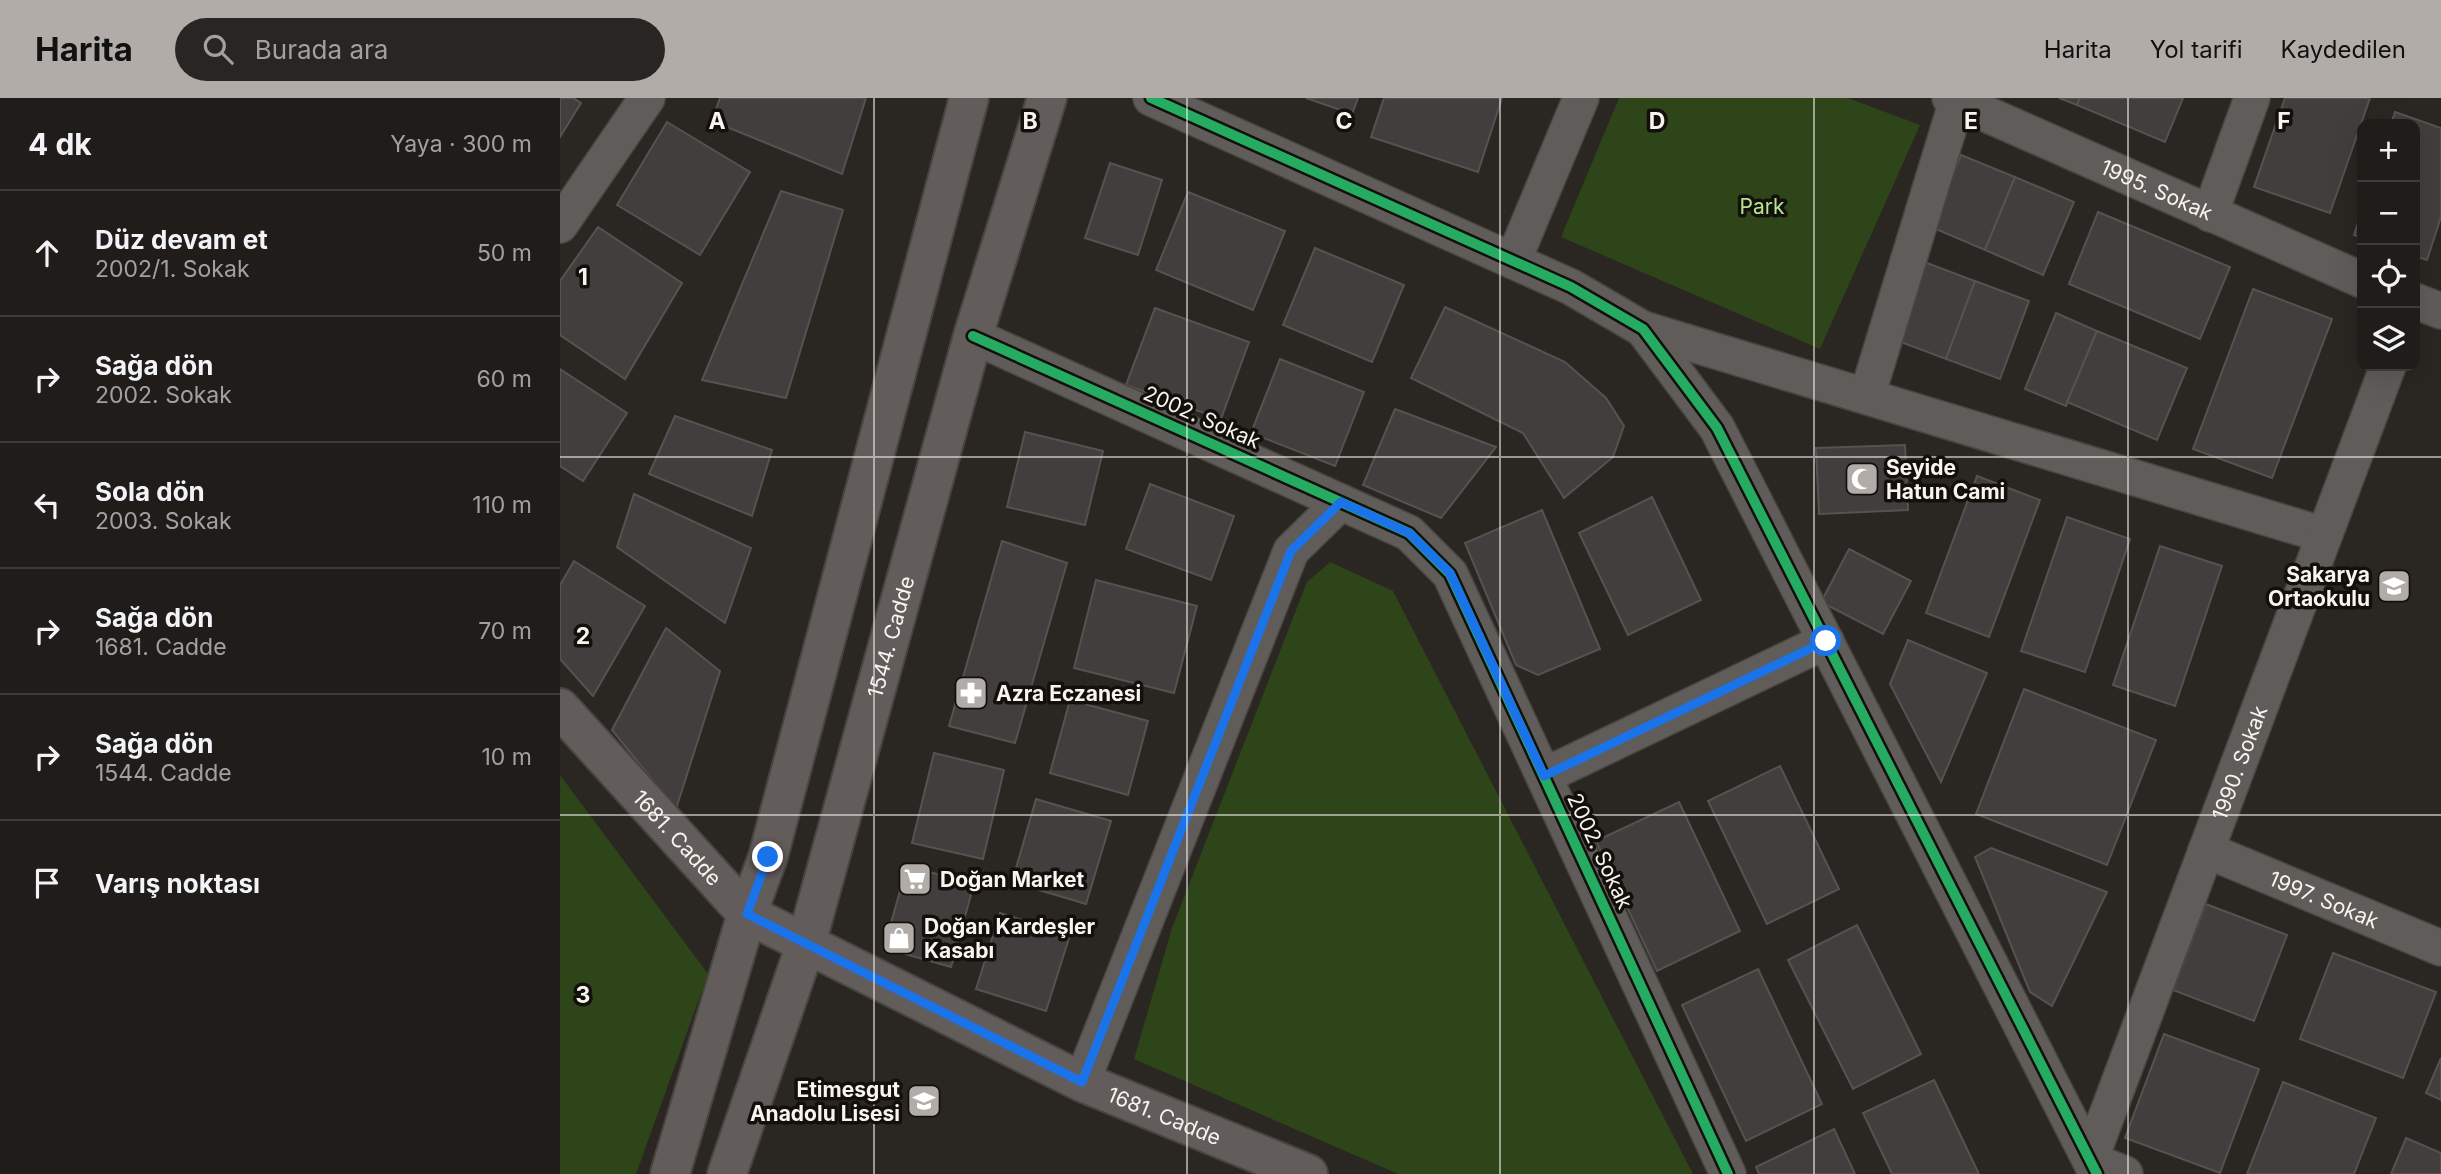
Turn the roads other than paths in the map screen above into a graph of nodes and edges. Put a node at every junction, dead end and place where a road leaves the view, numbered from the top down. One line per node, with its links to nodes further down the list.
1 (647, 98): 9 (street)
2 (969, 98): 24 (main road)
3 (1047, 98): 15 (main road, 1544. Cadde)
4 (1151, 98): 10 (street)
5 (1581, 98): 10 (street)
6 (2252, 98): 8 (street)
7 (1953, 100): 8 (street, 1995. Sokak); 17 (street)
8 (2210, 214): 11 (street, 1995. Sokak)
9 (560, 225)
10 (1513, 261): 14 (street)
11 (2357, 278)
12 (2420, 303): 13 (street)
13 (2441, 311)
14 (1643, 329): 17 (street); 20 (street)
15 (973, 336): 18 (street, 2002. Sokak); 25 (main road, 1544. Cadde)
16 (2386, 371): 19 (street, 1990. Sokak)
17 (1867, 396): 19 (street)
18 (1341, 502): 22 (street, 2002. Sokak); 27 (street)
19 (2324, 535): 23 (street, 1990. Sokak)
20 (1826, 641): 22 (street); 28 (street)
21 (560, 708): 24 (main road, 1681. Cadde)
22 (1544, 776): 32 (street, 2002. Sokak)
23 (2206, 850): 26 (street, 1997. Sokak); 28 (street, 1990. Sokak)
24 (747, 914): 25 (main road, 1681. Cadde); 29 (main road)
25 (806, 944): 27 (main road, 1681. Cadde); 30 (main road, 1544. Cadde)
26 (2441, 947)
27 (1082, 1082): 31 (main road, 1681. Cadde)
28 (2094, 1167): 33 (street)
29 (670, 1174)
30 (727, 1174)
31 (1308, 1174)
32 (1728, 1174)
33 (2125, 1174)

